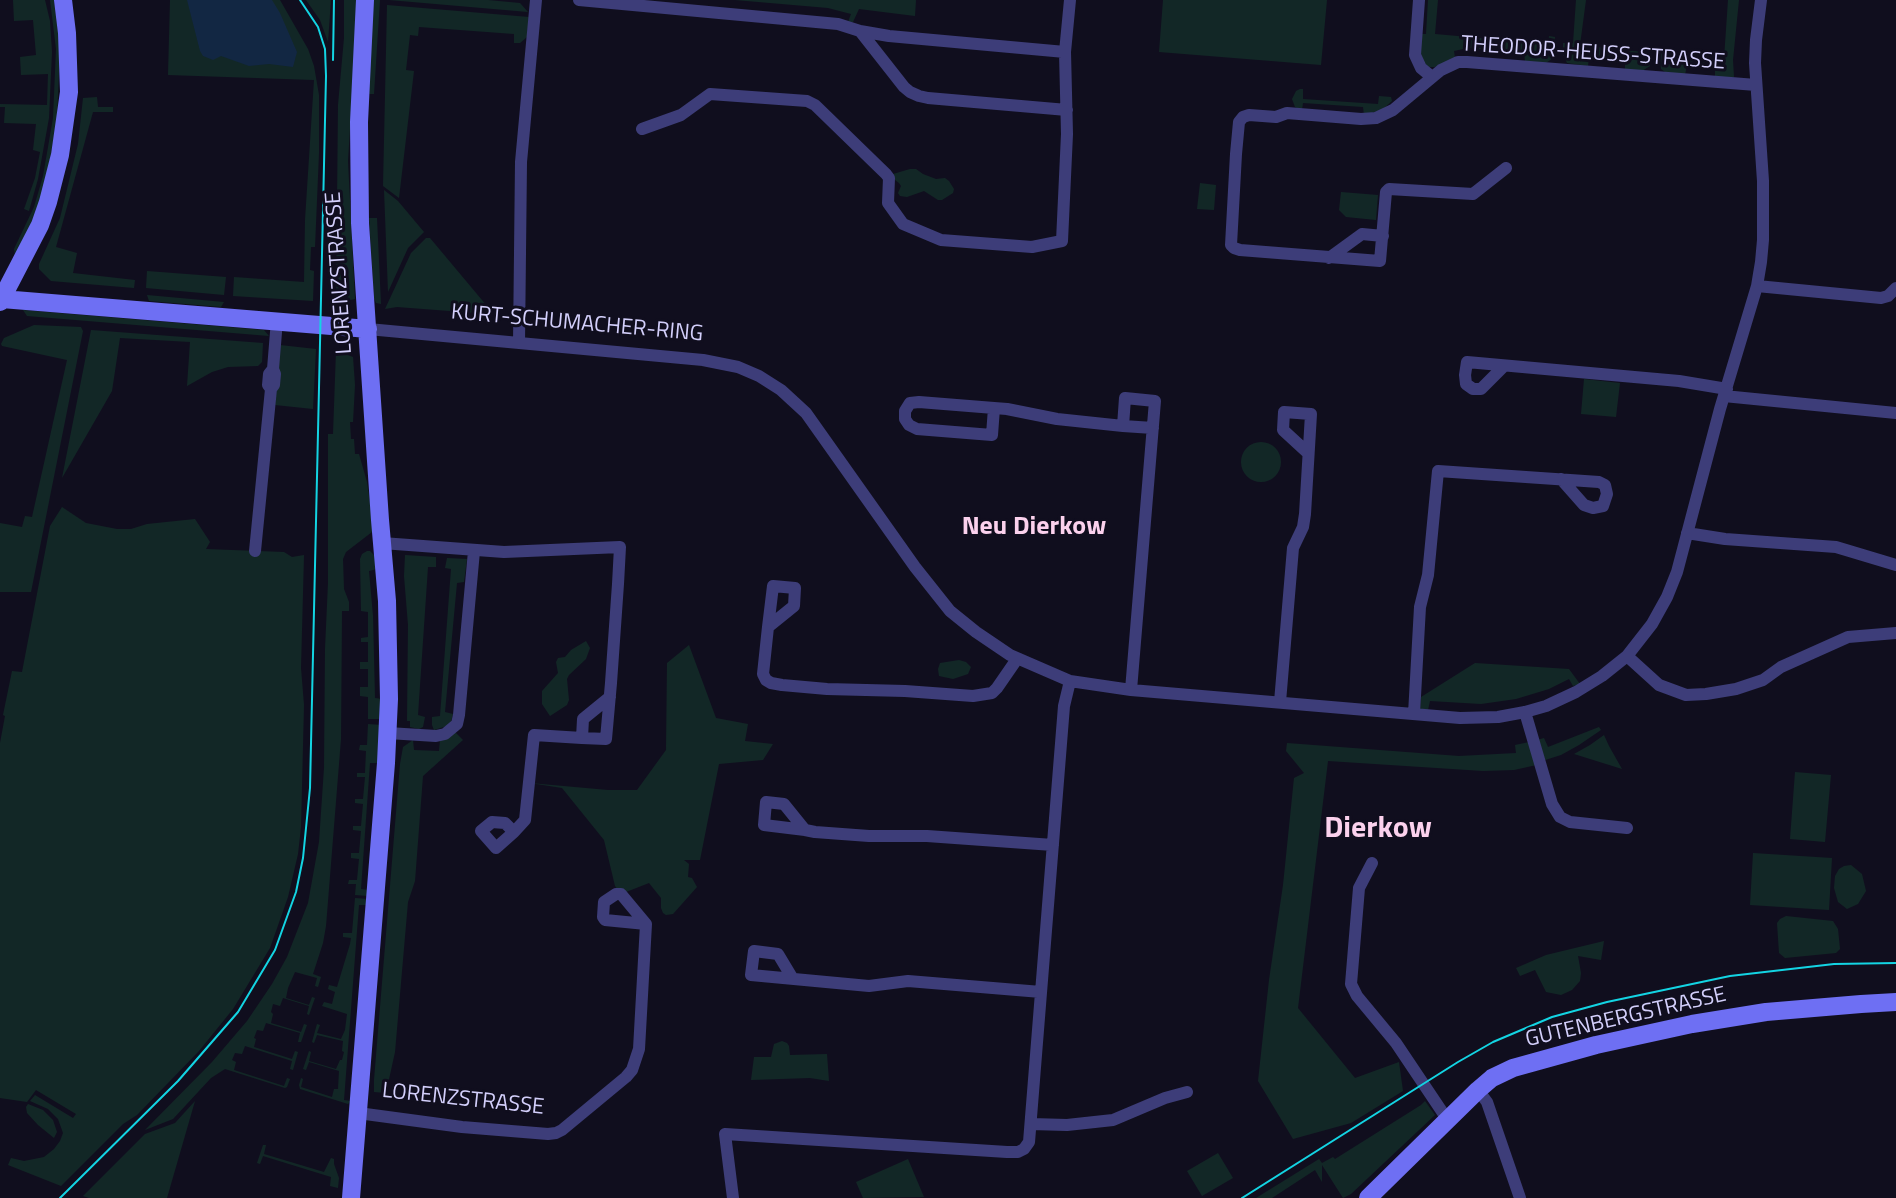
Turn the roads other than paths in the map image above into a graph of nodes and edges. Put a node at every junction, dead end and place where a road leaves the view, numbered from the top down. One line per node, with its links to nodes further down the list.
1 (63, 0): 19 (street)
2 (365, 0): 21 (street, LORENZSTRASSE)
3 (536, 0): 22 (street)
4 (579, 0): 8 (street)
5 (1070, 0): 9 (street)
6 (1419, 0): 10 (street)
7 (1761, 0): 11 (street, KURT-SCHUMACHER-RING)
8 (860, 31): 9 (street); 12 (street)
9 (1065, 52): 12 (street)
10 (1432, 77): 11 (street, THEODOR-HEUSS-STRASSE); 16 (street, THEODOR-HEUSS-STRASSE)
11 (1756, 85): 17 (street, KURT-SCHUMACHER-RING)
12 (1067, 110): 13 (street)
13 (642, 129)
14 (1506, 168): 15 (street)
15 (1383, 236): 16 (street); 16 (street, THEODOR-HEUSS-STRASSE)
16 (1329, 258)
17 (1757, 286): 18 (street); 24 (street, KURT-SCHUMACHER-RING)
18 (1895, 291)
19 (1, 300): 20 (street, KURT-SCHUMACHER-RING)
20 (277, 320): 21 (street, KURT-SCHUMACHER-RING); 33 (street)
21 (368, 329): 22 (street, KURT-SCHUMACHER-RING); 32 (street, LORENZSTRASSE)
22 (519, 343): 39 (street, KURT-SCHUMACHER-RING)
23 (1504, 366): 24 (street)
24 (1726, 393): 26 (street); 31 (street, KURT-SCHUMACHER-RING)
25 (994, 408): 25 (street); 27 (street)
26 (1896, 413)
27 (1123, 426): 28 (street); 28 (street)
28 (1153, 428): 41 (street)
29 (1308, 453): 43 (street)
30 (1561, 479): 45 (street)
31 (1687, 533): 35 (street); 38 (street, KURT-SCHUMACHER-RING)
32 (382, 543): 34 (street); 46 (street, LORENZSTRASSE)
33 (255, 551)
34 (474, 551): 42 (street); 46 (street)
35 (1896, 565)
36 (768, 627): 39 (street)
37 (1896, 633): 38 (street)
38 (1627, 656): 44 (street, KURT-SCHUMACHER-RING)
39 (1017, 659): 40 (street, KURT-SCHUMACHER-RING)
40 (1070, 681): 41 (street, KURT-SCHUMACHER-RING); 51 (street)
41 (1131, 690): 43 (street, KURT-SCHUMACHER-RING)
42 (610, 697): 47 (street); 47 (street)
43 (1280, 702): 45 (street, KURT-SCHUMACHER-RING)
44 (1525, 712): 45 (street, KURT-SCHUMACHER-RING); 48 (street)
45 (1414, 714)
46 (388, 733): 59 (street, LORENZSTRASSE)
47 (582, 738): 50 (street)
48 (1627, 828)
49 (805, 830): 51 (street)
50 (514, 832)
51 (1053, 845): 55 (street)
52 (1372, 863): 60 (street)
53 (646, 924): 59 (street, LORENZSTRASSE)
54 (793, 979): 55 (street)
55 (1041, 992): 61 (street)
56 (1896, 1002): 57 (street, GUTENBERGSTRASSE)
57 (1478, 1090): 60 (street, GUTENBERGSTRASSE); 65 (street)
58 (1187, 1092): 61 (street)
59 (358, 1113): 62 (street, LORENZSTRASSE)
60 (1447, 1119): 64 (street, GUTENBERGSTRASSE)
61 (1031, 1124): 63 (street)
62 (351, 1198)
63 (733, 1198)
64 (1368, 1198)
65 (1520, 1198)

